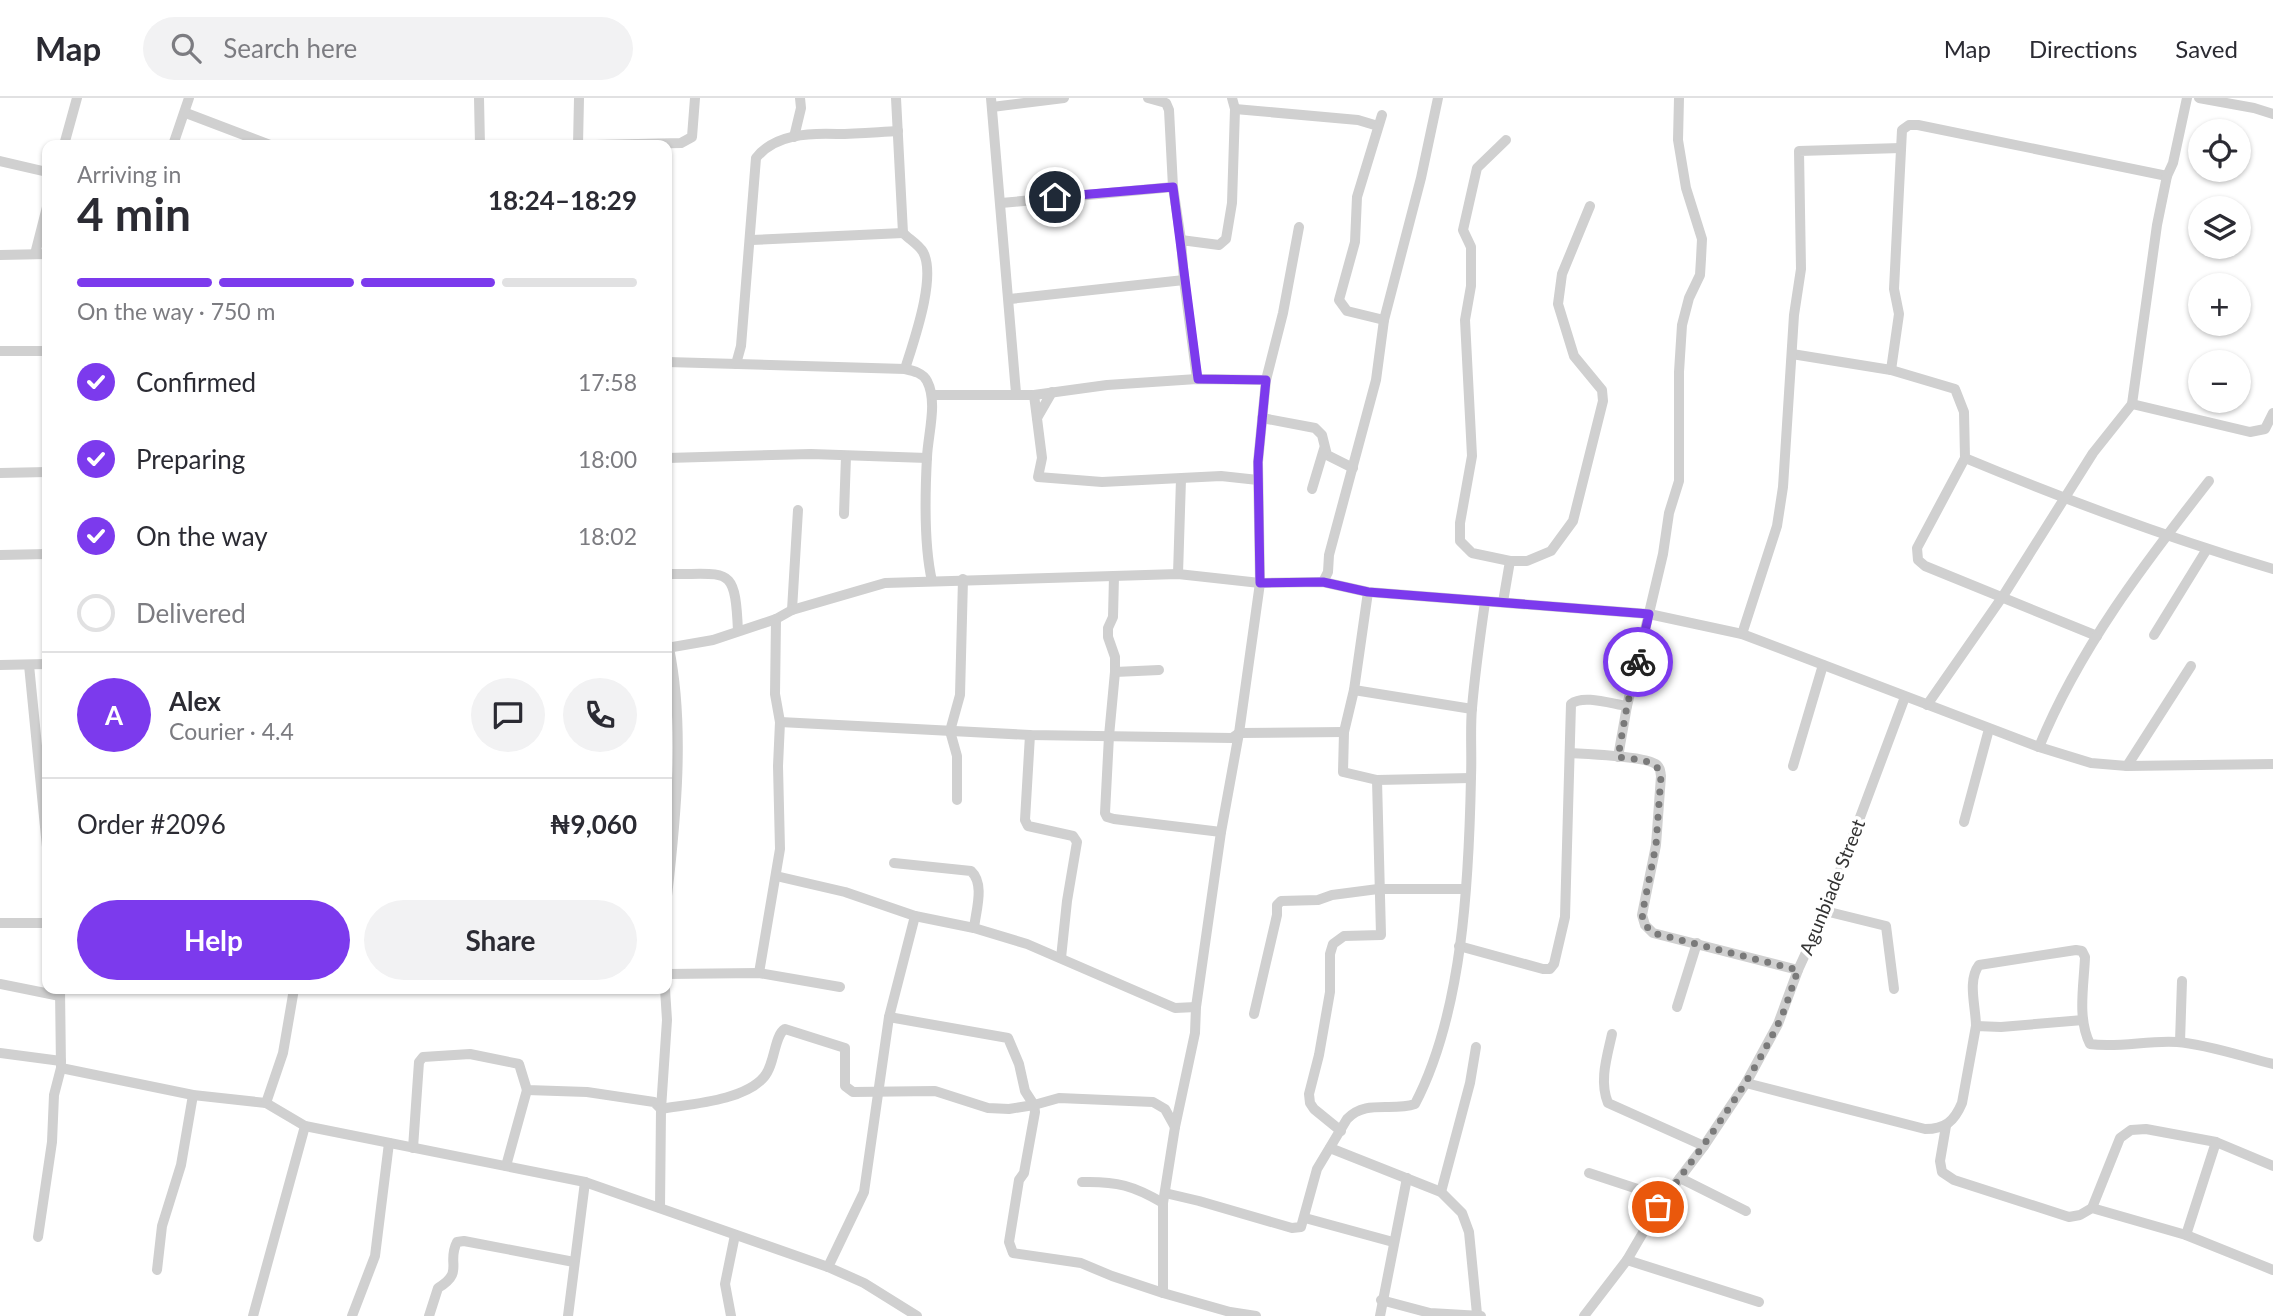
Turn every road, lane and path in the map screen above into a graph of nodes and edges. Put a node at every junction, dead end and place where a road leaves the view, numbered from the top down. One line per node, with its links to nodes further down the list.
1 (77, 98): 20 (street)
2 (189, 98): 16 (street)
3 (479, 98): 23 (street)
4 (579, 98): 24 (street)
5 (695, 98): 26 (street)
6 (800, 98): 19 (street)
7 (896, 98): 18 (street)
8 (1064, 98): 14 (street)
9 (1148, 98): 31 (street)
10 (1438, 98): 44 (street)
11 (1679, 98): 95 (street)
12 (2187, 98): 30 (street)
13 (2199, 98): 17 (street)
14 (992, 103): 32 (street)
15 (1233, 104): 38 (street); 44 (street)
16 (186, 113): 21 (street); 22 (street)
17 (2273, 114)
18 (898, 131): 19 (street); 36 (street)
19 (794, 137): 37 (street)
20 (65, 140)
21 (175, 140)
22 (257, 140)
23 (480, 140)
24 (578, 140)
25 (1506, 140): 81 (street)
26 (672, 144)
27 (1901, 148): 30 (street); 47 (street); 51 (street)
28 (0, 161): 29 (street)
29 (42, 171)
30 (2167, 176): 58 (street)
31 (1173, 187): 32 (street); 38 (street)
32 (1001, 203): 43 (street)
33 (1590, 206): 81 (street)
34 (42, 227): 39 (street)
35 (1299, 227): 53 (street)
36 (903, 233): 37 (street); 50 (street)
37 (751, 240): 49 (street)
38 (1181, 240): 42 (street)
39 (35, 254): 40 (street); 41 (street)
40 (42, 254)
41 (0, 255)
42 (1184, 280): 43 (street); 52 (street)
43 (1010, 299): 55 (street)
44 (1384, 320): 67 (street)
45 (0, 351): 46 (street)
46 (42, 351)
47 (1791, 354): 51 (street); 98 (street)
48 (672, 362): 49 (street)
49 (736, 364): 50 (street)
50 (905, 369): 56 (street)
51 (1891, 370): 66 (street)
52 (1198, 379): 53 (street); 54 (street)
53 (1266, 380): 61 (street)
54 (1052, 392): 57 (street); 60 (street)
55 (1016, 393): 56 (street); 57 (street)
56 (932, 395): 65 (street)
57 (1034, 395): 60 (street)
58 (2132, 404): 59 (street); 74 (street)
59 (2273, 414)
60 (1037, 418): 70 (street)
61 (1262, 418): 62 (street); 71 (street)
62 (1324, 449): 67 (street); 73 (street)
63 (846, 456): 64 (street); 65 (street); 76 (street)
64 (672, 458)
65 (927, 458): 87 (street)
66 (1965, 458): 74 (street); 91 (street)
67 (1353, 468): 88 (street)
68 (42, 472): 69 (street)
69 (0, 473)
70 (1181, 479): 71 (street); 84 (street)
71 (1258, 480): 89 (street)
72 (2209, 481): 77 (street)
73 (1312, 489)
74 (2065, 499): 77 (street); 91 (street)
75 (798, 510): 94 (street)
76 (844, 514)
77 (2168, 534): 78 (street); 100 (street)
78 (2207, 550): 82 (street); 99 (street)
79 (42, 554): 80 (street)
80 (0, 555)
81 (1510, 561): 93 (street)
82 (2273, 569)
83 (672, 574): 97 (street)
84 (1178, 574): 85 (street); 89 (street)
85 (1114, 576): 86 (street); 109 (street)
86 (962, 579): 87 (street); 117 (street)
87 (932, 581): 94 (street)
88 (1323, 582): 89 (street); 90 (street)
89 (1260, 583): 119 (street)
90 (1368, 592): 92 (street); 110 (street)
91 (2003, 596): 100 (street); 112 (street)
92 (1485, 602): 93 (street); 114 (street)
93 (1503, 602): 95 (street)
94 (792, 610): 96 (street)
95 (1649, 614): 98 (street); 113 (street)
96 (776, 619): 97 (street); 115 (street)
97 (737, 631): 101 (street)
98 (1742, 634): 106 (street)
99 (2154, 635)
100 (2097, 636): 122 (street)
101 (672, 647)
102 (42, 664): 105 (street)
103 (672, 664): 123 (street)
104 (0, 665): 105 (street)
105 (29, 665): 126 (street)
106 (1824, 665): 111 (street); 128 (street)
107 (2190, 666): 129 (street)
108 (1159, 670): 109 (street)
109 (1115, 672): 121 (street)
110 (1354, 690): 114 (street); 118 (street)
111 (1905, 697): 112 (street); 139 (street, Agunbiade Street)
112 (1927, 705): 116 (street)
113 (1627, 706): 124 (street); 125 (street)
114 (1472, 709): 130 (street)
115 (780, 722): 117 (street); 136 (street)
116 (1990, 729): 122 (street); 133 (street)
117 (950, 732): 120 (street); 132 (street)
118 (1344, 732): 119 (street); 131 (street)
119 (1238, 733): 121 (street); 134 (street)
120 (1030, 735): 121 (street); 146 (street)
121 (1108, 736): 134 (street)
122 (2039, 747): 129 (street)
123 (672, 748)
124 (1571, 753): 125 (street); 145 (street)
125 (1618, 757): 144 (street)
126 (42, 761)
127 (2273, 764): 129 (street)
128 (1793, 766)
129 (2127, 766)
130 (1471, 778): 131 (street); 138 (street)
131 (1377, 780): 137 (street)
132 (957, 800)
133 (1964, 822)
134 (1221, 832): 158 (street)
135 (894, 863): 143 (street)
136 (776, 876): 140 (street); 148 (street)
137 (1378, 889): 138 (street); 160 (street); 180 (street)
138 (1465, 889): 145 (street)
139 (1825, 911): 147 (street, Agunbiade Street); 153 (street)
140 (915, 916): 143 (street); 161 (street)
141 (0, 923): 142 (street)
142 (42, 923)
143 (974, 928): 146 (street)
144 (1697, 943): 147 (street); 159 (street)
145 (1459, 946): 180 (street)
146 (1062, 958): 158 (street)
147 (1798, 970): 170 (street, Agunbiade Street)
148 (759, 973): 149 (street); 152 (street)
149 (672, 974)
150 (2182, 981): 165 (street)
151 (0, 984): 154 (street)
152 (840, 987)
153 (1894, 989)
154 (42, 990)
155 (60, 994): 169 (street)
156 (293, 994): 174 (street)
157 (665, 994): 176 (street)
158 (1196, 1007): 179 (street)
159 (1677, 1007)
160 (1254, 1014)
161 (889, 1017): 172 (street); 175 (street)
162 (2083, 1020): 163 (street); 163 (street); 165 (street)
163 (1976, 1026): 178 (street)
164 (1612, 1034): 183 (street)
165 (2180, 1042): 168 (street)
166 (1476, 1047): 193 (street)
167 (0, 1054): 169 (street)
168 (2273, 1064)
169 (61, 1065): 173 (street); 202 (street)
170 (1746, 1083): 178 (street); 183 (street, Agunbiade Street)
171 (527, 1090): 176 (street); 184 (street); 186 (street)
172 (879, 1092): 175 (street); 176 (street); 206 (street)
173 (193, 1095): 174 (street); 207 (street)
174 (266, 1103): 177 (street)
175 (1034, 1105): 179 (street); 209 (street)
176 (661, 1109): 196 (street)
177 (305, 1126): 181 (street); 215 (street)
178 (1946, 1126): 197 (street)
179 (1175, 1127): 194 (street)
180 (1340, 1131): 185 (street)
181 (389, 1143): 184 (street); 216 (street)
182 (2216, 1143): 187 (street); 197 (street); 201 (street)
183 (1704, 1146): 190 (street, Agunbiade Street)
184 (413, 1148): 186 (street)
185 (1330, 1148): 189 (street); 199 (street)
186 (506, 1166): 191 (street)
187 (2273, 1166)
188 (1589, 1173): 195 (street)
189 (1406, 1178): 193 (street); 203 (street)
190 (1680, 1178): 195 (street, Agunbiade Street); 198 (street)
191 (585, 1182): 196 (street); 205 (street)
192 (1083, 1182): 194 (street)
193 (1441, 1192): 214 (street)
194 (1164, 1198): 199 (street); 209 (street)
195 (1665, 1198): 204 (street, Agunbiade Street)
196 (660, 1208): 200 (street)
197 (2092, 1208): 201 (street)
198 (1746, 1211)
199 (1305, 1218): 203 (street)
200 (735, 1235): 206 (street); 219 (street)
201 (2186, 1235): 208 (street)
202 (37, 1237)
203 (1394, 1242): 210 (street)
204 (1627, 1260): 211 (street); 224 (street, Agunbiade Street)
205 (574, 1262): 217 (street); 218 (street)
206 (828, 1267): 212 (street)
207 (157, 1270)
208 (2273, 1270)
209 (1163, 1293): 213 (street)
210 (1381, 1300): 214 (street); 223 (street)
211 (1759, 1302)
212 (896, 1304): 220 (street); 221 (street)
213 (1231, 1314): 222 (street)
214 (1479, 1315)
215 (253, 1316)
216 (352, 1316)
217 (429, 1316)
218 (568, 1316)
219 (730, 1316)
220 (892, 1316)
221 (916, 1316)
222 (1255, 1316)
223 (1380, 1316)
224 (1584, 1316)

